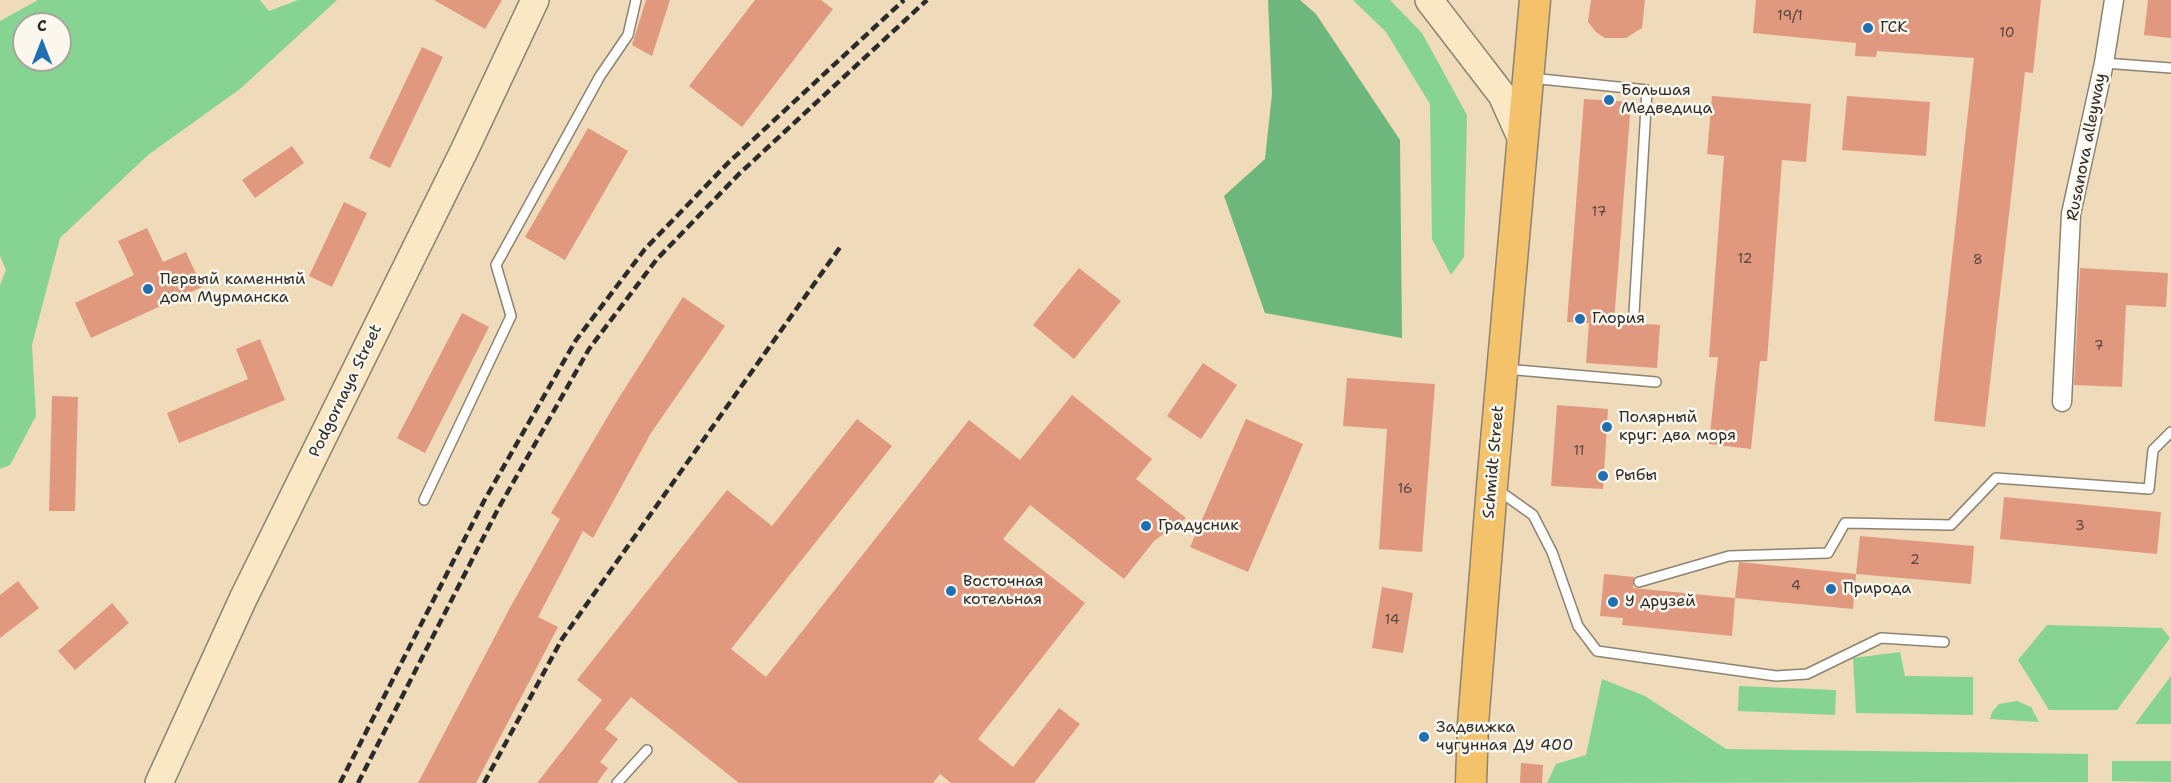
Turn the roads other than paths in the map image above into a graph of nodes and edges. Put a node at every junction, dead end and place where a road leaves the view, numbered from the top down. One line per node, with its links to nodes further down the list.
1 (535, 0): 20 (main road, Podgornaya Street)
2 (636, 0): 16 (lane)
3 (1429, 0): 9 (main road)
4 (1535, 0): 8 (main road)
5 (2114, 0): 6 (street, Rusanova alleyway)
6 (2104, 63): 7 (lane); 13 (street, Rusanova alleyway)
7 (2171, 68)
8 (1528, 78): 9 (main road, Schmidt Street); 10 (lane)
9 (1523, 142): 11 (main road, Schmidt Street)
10 (1634, 312)
11 (1502, 368): 12 (lane); 15 (main road, Schmidt Street)
12 (1656, 382)
13 (2062, 402)
14 (2171, 432): 17 (lane)
15 (1492, 486): 18 (lane); 22 (main road, Schmidt Street)
16 (424, 500)
17 (1639, 582)
18 (1944, 642)
19 (647, 750): 21 (lane)
20 (159, 783)
21 (617, 783)
22 (1471, 783)

